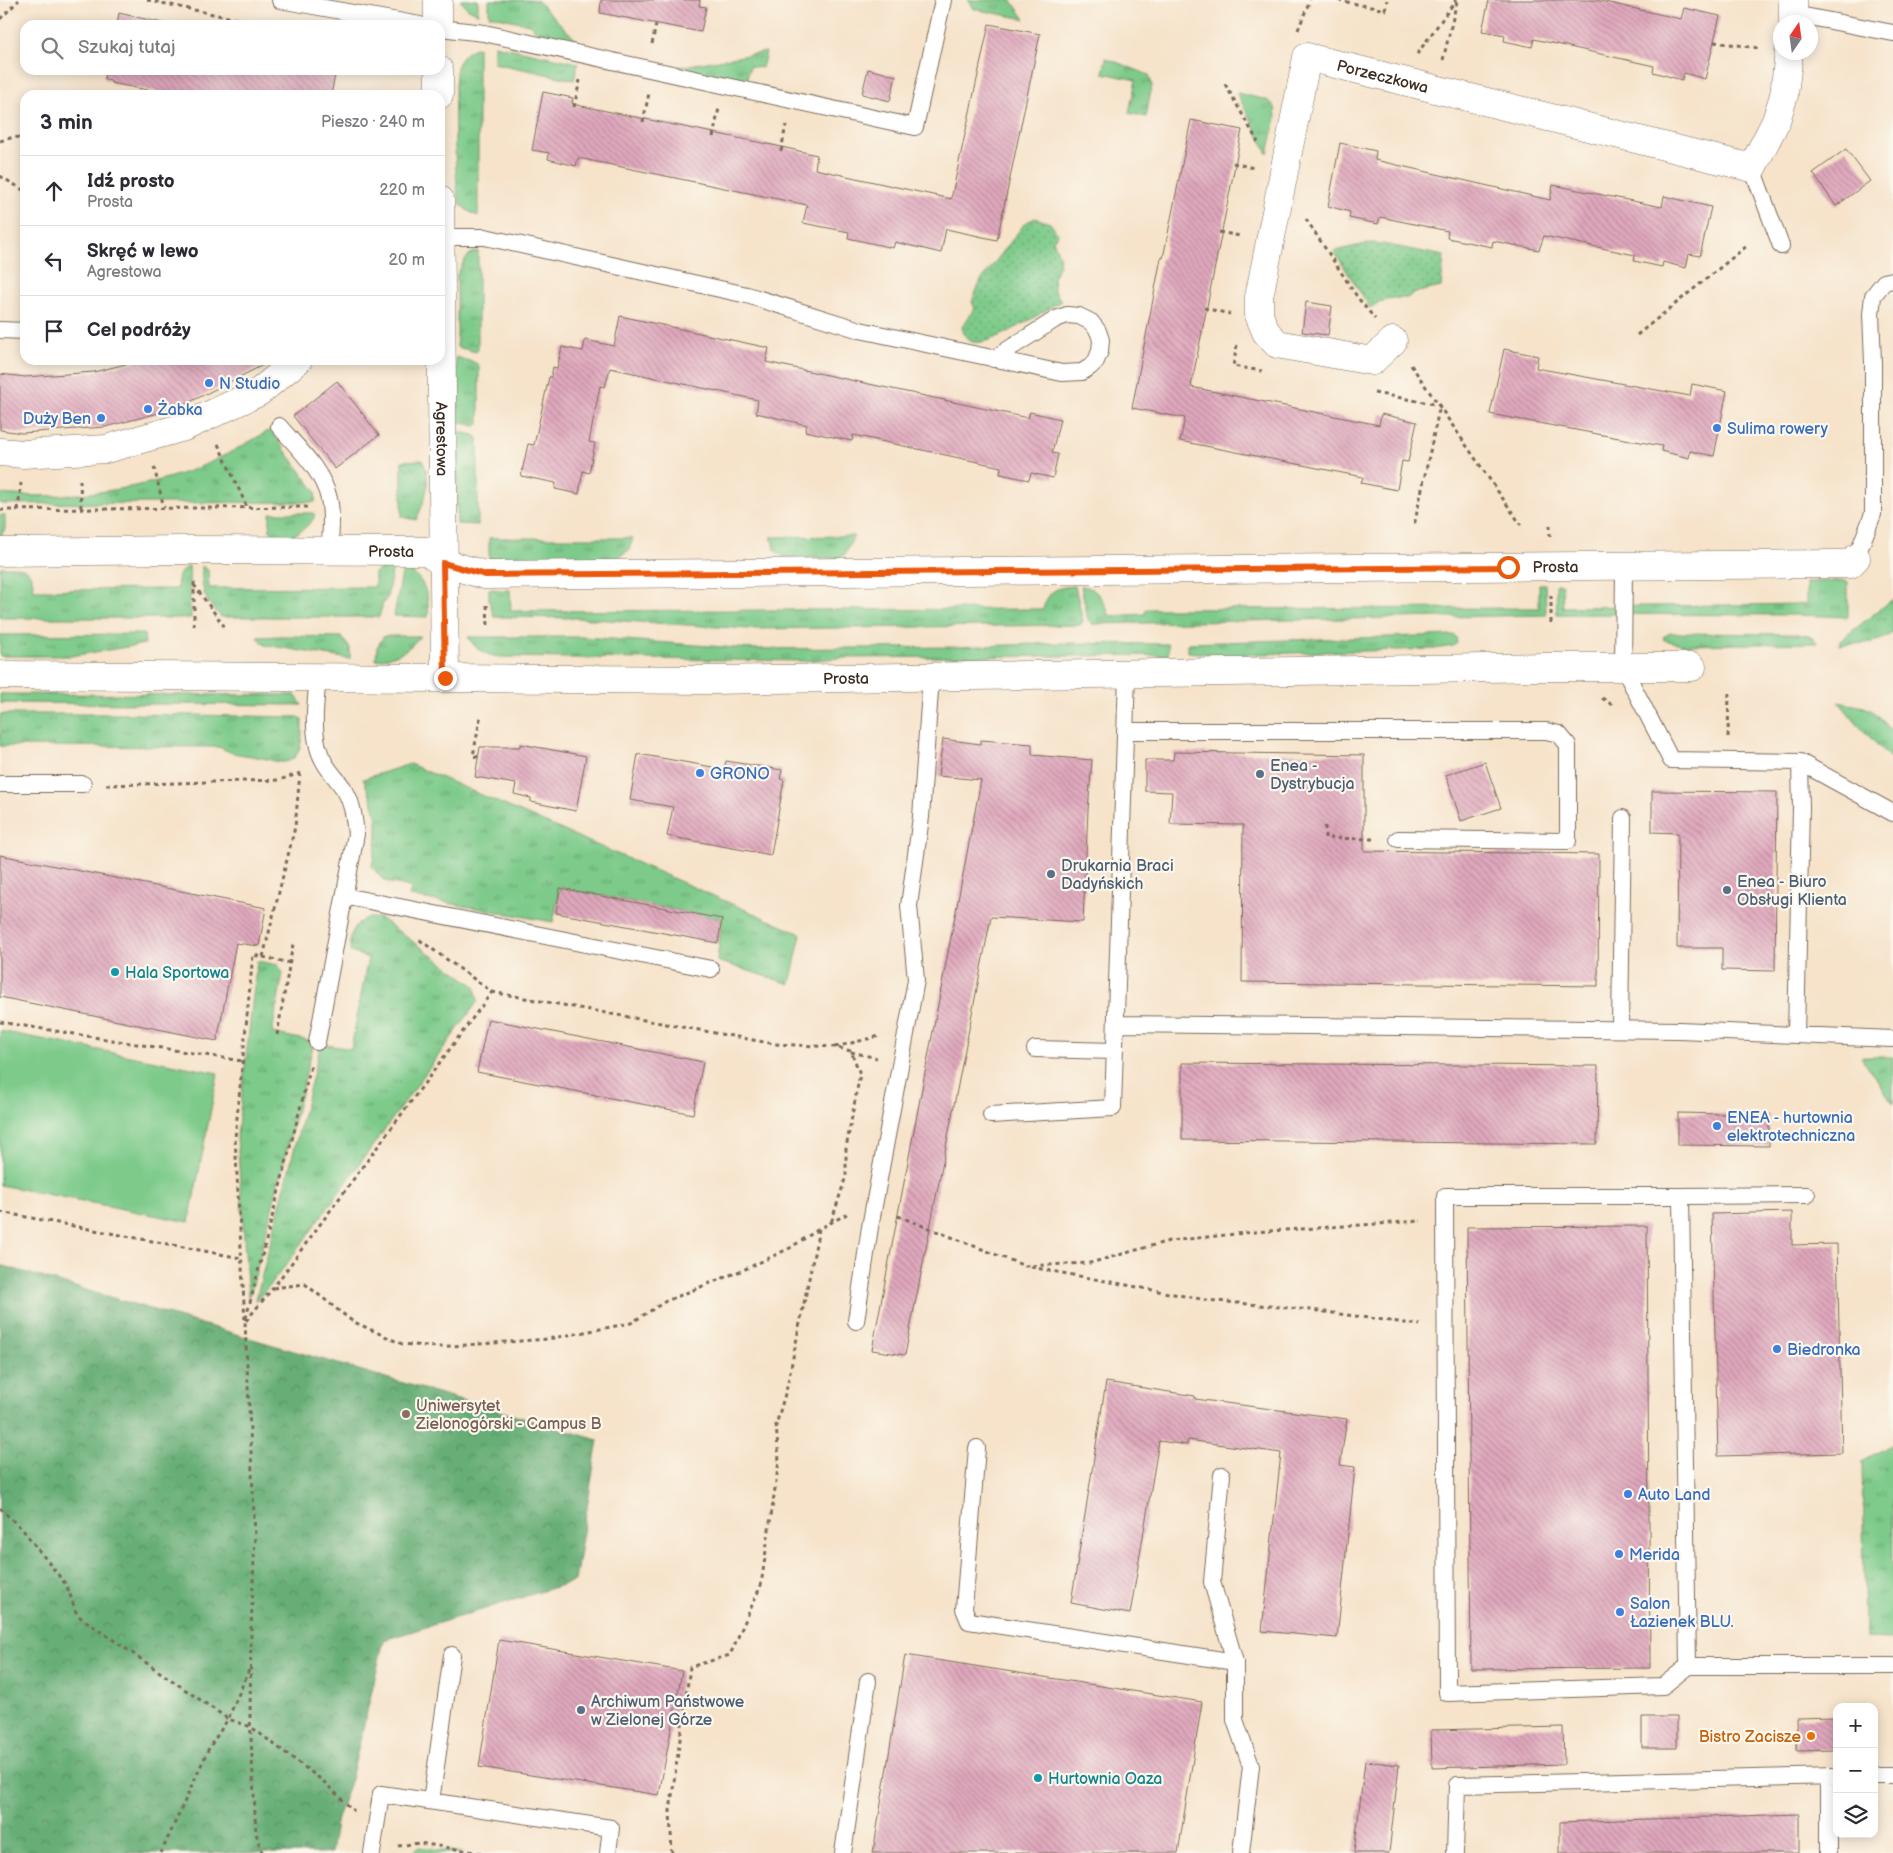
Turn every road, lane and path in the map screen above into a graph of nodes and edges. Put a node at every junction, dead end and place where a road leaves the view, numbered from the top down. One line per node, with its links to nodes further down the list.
1 (19, 0): 10 (path)
2 (147, 0): 11 (path)
3 (280, 0): 12 (lane)
4 (438, 0): 13 (street)
5 (943, 0): 15 (lane)
6 (1338, 0): 7 (path)
7 (1387, 0)
8 (1456, 0): 23 (path); 25 (path)
9 (1793, 12): 16 (lane)
10 (0, 19)
11 (241, 20)
12 (392, 20)
13 (439, 20)
14 (656, 24): 18 (path)
15 (445, 27)
16 (1893, 33)
17 (1714, 42): 19 (path)
18 (651, 49)
19 (1773, 50)
20 (1780, 60): 35 (street)
21 (439, 75): 26 (street)
22 (581, 76): 29 (path)
23 (1399, 80): 25 (street, Porzeczkowa); 37 (street, Porzeczkowa)
24 (1225, 84): 34 (path)
25 (1437, 89): 35 (street, Porzeczkowa)
26 (439, 90)
27 (650, 92): 30 (path)
28 (720, 106): 32 (path)
29 (574, 107)
30 (643, 122)
31 (20, 137): 33 (path)
32 (713, 137)
33 (0, 140)
34 (1259, 143)
35 (1752, 168): 41 (lane)
36 (0, 176): 38 (path)
37 (1282, 182): 48 (path); 48 (street, Porzeczkowa)
38 (20, 188)
39 (445, 237): 49 (lane)
40 (1748, 245): 47 (path)
41 (1781, 246)
42 (1893, 280): 65 (lane)
43 (1204, 308): 44 (path)
44 (1233, 314)
45 (0, 330): 46 (lane)
46 (20, 331)
47 (1637, 335)
48 (1393, 341): 52 (path)
49 (993, 358): 49 (lane)
50 (292, 365): 53 (street)
51 (441, 365): 66 (street, Agrestowa)
52 (1440, 405): 61 (path); 62 (path)
53 (205, 417): 55 (street); 57 (path)
54 (279, 426): 58 (lane)
55 (146, 437): 56 (street); 59 (path)
56 (0, 452)
57 (247, 507): 58 (path); 59 (path)
58 (330, 507): 63 (lane)
59 (164, 508): 60 (path)
60 (0, 510)
61 (1521, 525)
62 (1414, 526)
63 (330, 550): 64 (street, Prosta); 66 (street, Prosta)
64 (0, 552)
65 (1856, 558): 67 (street, Prosta)
66 (443, 563): 67 (street, Prosta); 80 (street, Agrestowa)
67 (1624, 566): 74 (lane)
68 (194, 577): 69 (path)
69 (194, 584): 72 (path); 73 (path)
70 (1551, 604): 71 (path)
71 (1551, 625)
72 (194, 626)
73 (224, 626)
74 (1623, 667): 75 (street, Prosta); 76 (street, Prosta); 85 (lane)
75 (1692, 667)
76 (1127, 674): 79 (street, Prosta); 83 (lane)
77 (0, 675): 78 (street, Prosta)
78 (318, 677): 80 (street, Prosta); 87 (lane)
79 (931, 677): 80 (street, Prosta); 102 (lane)
80 (445, 678)
81 (1729, 692): 85 (path)
82 (481, 714): 84 (path)
83 (1125, 731): 93 (lane); 101 (lane)
84 (478, 757)
85 (1727, 760): 86 (lane)
86 (1800, 762): 90 (lane); 105 (lane)
87 (325, 765): 89 (path); 94 (lane)
88 (0, 784): 89 (lane)
89 (83, 784)
90 (1893, 813)
91 (1623, 818): 103 (lane)
92 (1325, 826): 93 (path)
93 (1398, 839)
94 (344, 896): 98 (lane); 107 (lane)
95 (293, 944): 97 (path)
96 (263, 957): 97 (path)
97 (290, 964): 104 (path)
98 (711, 969)
99 (492, 992): 108 (path)
100 (0, 1022): 111 (path)
101 (1116, 1024): 103 (lane); 110 (lane)
102 (907, 1030): 108 (path); 115 (lane)
103 (1620, 1030): 105 (lane)
104 (277, 1035)
105 (1796, 1035): 106 (lane)
106 (1893, 1039)
107 (317, 1042): 133 (path)
108 (835, 1047): 119 (path)
109 (1035, 1049): 110 (lane)
110 (1115, 1051): 112 (lane)
111 (242, 1061)
112 (991, 1116)
113 (1807, 1195): 114 (lane)
114 (1681, 1196): 118 (lane); 131 (lane)
115 (874, 1207): 122 (path); 124 (lane)
116 (0, 1212): 121 (path)
117 (847, 1214): 119 (path)
118 (1445, 1220): 122 (path); 125 (lane)
119 (831, 1223): 120 (path)
120 (819, 1229): 123 (path); 147 (path)
121 (241, 1258)
122 (1026, 1266): 125 (path)
123 (273, 1288)
124 (856, 1322)
125 (1445, 1329): 131 (lane)
126 (977, 1448): 130 (lane)
127 (1222, 1475): 130 (lane)
128 (0, 1508): 135 (path)
129 (452, 1655): 140 (lane)
130 (1235, 1662): 149 (lane)
131 (1688, 1666): 132 (lane)
132 (1893, 1666)
133 (250, 1667): 135 (path); 136 (path)
134 (868, 1680): 148 (lane)
135 (228, 1719): 136 (path); 142 (path)
136 (251, 1727): 141 (path); 143 (path)
137 (1878, 1775): 138 (lane)
138 (1893, 1775)
139 (1833, 1776): 150 (lane); 151 (lane)
140 (431, 1802): 141 (lane); 146 (lane)
141 (374, 1836): 144 (lane); 145 (path)
142 (161, 1853)
143 (262, 1853)
144 (372, 1853)
145 (481, 1853)
146 (608, 1853)
147 (672, 1853)
148 (843, 1853)
149 (1241, 1853)
150 (1456, 1853)
151 (1829, 1853)

